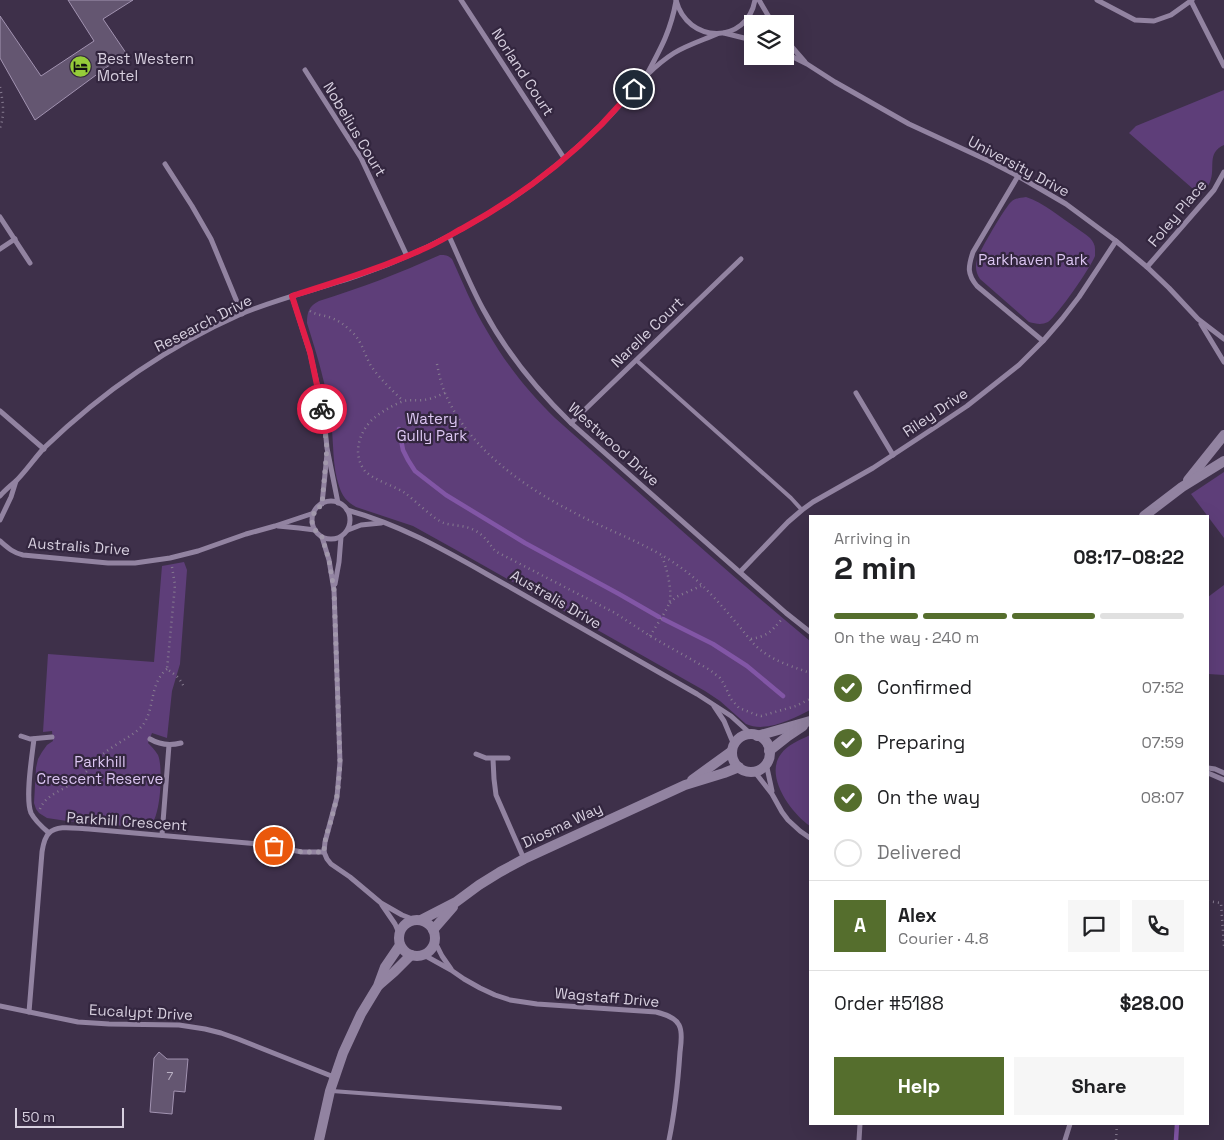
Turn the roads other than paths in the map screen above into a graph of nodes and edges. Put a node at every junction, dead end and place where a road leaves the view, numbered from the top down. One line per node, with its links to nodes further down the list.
1 (461, 0): 15 (street, Norland Court)
2 (676, 0): 7 (street); 14 (street, Research Drive)
3 (757, 0): 6 (street); 7 (street, Research Drive)
4 (1097, 0): 5 (street)
5 (1191, 0): 12 (street)
6 (767, 15)
7 (720, 33): 8 (street); 14 (street, Research Drive)
8 (744, 38)
9 (794, 49): 11 (street, University Drive)
10 (794, 57): 11 (street, University Drive)
11 (807, 64): 18 (street, University Drive)
12 (1224, 66)
13 (305, 70): 24 (street, Nobelius Court)
14 (645, 76): 15 (street, Research Drive)
15 (564, 158): 20 (street, Research Drive)
16 (165, 164): 29 (street)
17 (1224, 172): 27 (street, Foley Place)
18 (1018, 176): 22 (street, University Drive); 32 (street)
19 (0, 217): 21 (street)
20 (449, 236): 24 (street, Research Drive); 37 (street, Westwood Drive)
21 (15, 240): 23 (street); 26 (street)
22 (1116, 241): 27 (street, University Drive); 32 (street, Riley Drive)
23 (0, 249)
24 (407, 256): 28 (street, Research Drive)
25 (741, 259): 33 (street, Narelle Court)
26 (30, 263)
27 (1147, 267): 30 (street, University Drive)
28 (292, 296): 29 (street, Research Drive); 39 (street)
29 (242, 314): 40 (street, Research Drive)
30 (1198, 319): 31 (street, University Drive); 34 (street, University Drive)
31 (1224, 339)
32 (1043, 341): 41 (street, Riley Drive)
33 (636, 360): 37 (street, Narelle Court); 49 (lane)
34 (1224, 362)
35 (856, 393): 41 (street)
36 (0, 411): 40 (street)
37 (571, 423): 60 (street, Westwood Drive)
38 (1224, 435): 44 (street)
39 (327, 448): 46 (street); 47 (street)
40 (44, 449): 43 (street, Research Drive)
41 (893, 456): 49 (street, Riley Drive)
42 (1224, 461): 44 (street)
43 (16, 480): 45 (street, Research Drive); 52 (street, Research Drive)
44 (1182, 487): 51 (street)
45 (0, 496)
46 (338, 502): 47 (street); 48 (street)
47 (322, 504): 50 (street)
48 (347, 510): 53 (street, Australis Drive); 56 (street)
49 (802, 510): 60 (street, Riley Drive)
50 (314, 513): 54 (street, Australis Drive); 55 (street)
51 (1145, 515)
52 (0, 520)
53 (384, 522): 56 (street); 63 (street, Australis Drive)
54 (276, 526): 55 (street, Australis Drive); 59 (street, Australis Drive)
55 (315, 530): 57 (street)
56 (348, 530): 58 (street)
57 (322, 537): 58 (street); 61 (street)
58 (341, 537): 61 (street)
59 (0, 541)
60 (740, 572): 62 (street, Westwood Drive)
61 (334, 590): 90 (street)
62 (809, 631)
63 (712, 704): 66 (street, Australis Drive); 73 (street, Australis Drive)
64 (809, 722): 66 (street)
65 (809, 723): 74 (street)
66 (755, 735): 73 (street); 74 (street)
67 (22, 736): 69 (street)
68 (52, 737): 69 (street)
69 (34, 739): 87 (street)
70 (150, 739): 72 (street)
71 (181, 743): 72 (street)
72 (169, 745): 88 (street)
73 (733, 748): 79 (street); 85 (street, Diosma Way)
74 (769, 751): 78 (street)
75 (476, 754): 77 (street)
76 (508, 758): 77 (street)
77 (493, 759): 91 (street)
78 (766, 763): 81 (street); 86 (street)
79 (739, 767): 81 (street); 85 (street, Diosma Way)
80 (1209, 768): 83 (street)
81 (754, 771): 86 (street)
82 (1209, 773): 84 (street)
83 (1224, 773)
84 (1224, 780)
85 (685, 785): 91 (street, Diosma Way)
86 (772, 794): 89 (street)
87 (49, 833): 88 (street, Parkhill Crescent); 104 (street, Parkhill Crescent)
88 (162, 836): 90 (street, Parkhill Crescent)
89 (809, 837)
90 (324, 852): 93 (street)
91 (524, 860): 92 (street, Diosma Way)
92 (456, 902): 94 (street, Diosma Way); 95 (street, Diosma Way)
93 (381, 903): 94 (street); 96 (street)
94 (418, 920): 95 (street); 96 (street)
95 (434, 930): 97 (street)
96 (399, 933): 98 (street)
97 (435, 942): 100 (street); 101 (street, Wagstaff Drive)
98 (400, 945): 99 (street); 102 (street)
99 (411, 955): 100 (street); 102 (street)
100 (424, 955): 101 (street, Wagstaff Drive)
101 (451, 970): 111 (street, Wagstaff Drive)
102 (378, 986): 105 (street)
103 (0, 1006): 104 (street, Eucalypt Drive)
104 (29, 1012): 105 (street, Eucalypt Drive)
105 (334, 1077): 106 (street)
106 (330, 1091): 107 (lane); 110 (street)
107 (560, 1108)
108 (860, 1125): 112 (street)
109 (1070, 1125): 113 (street)
110 (319, 1140)
111 (669, 1140)
112 (859, 1140)
113 (1065, 1140)

